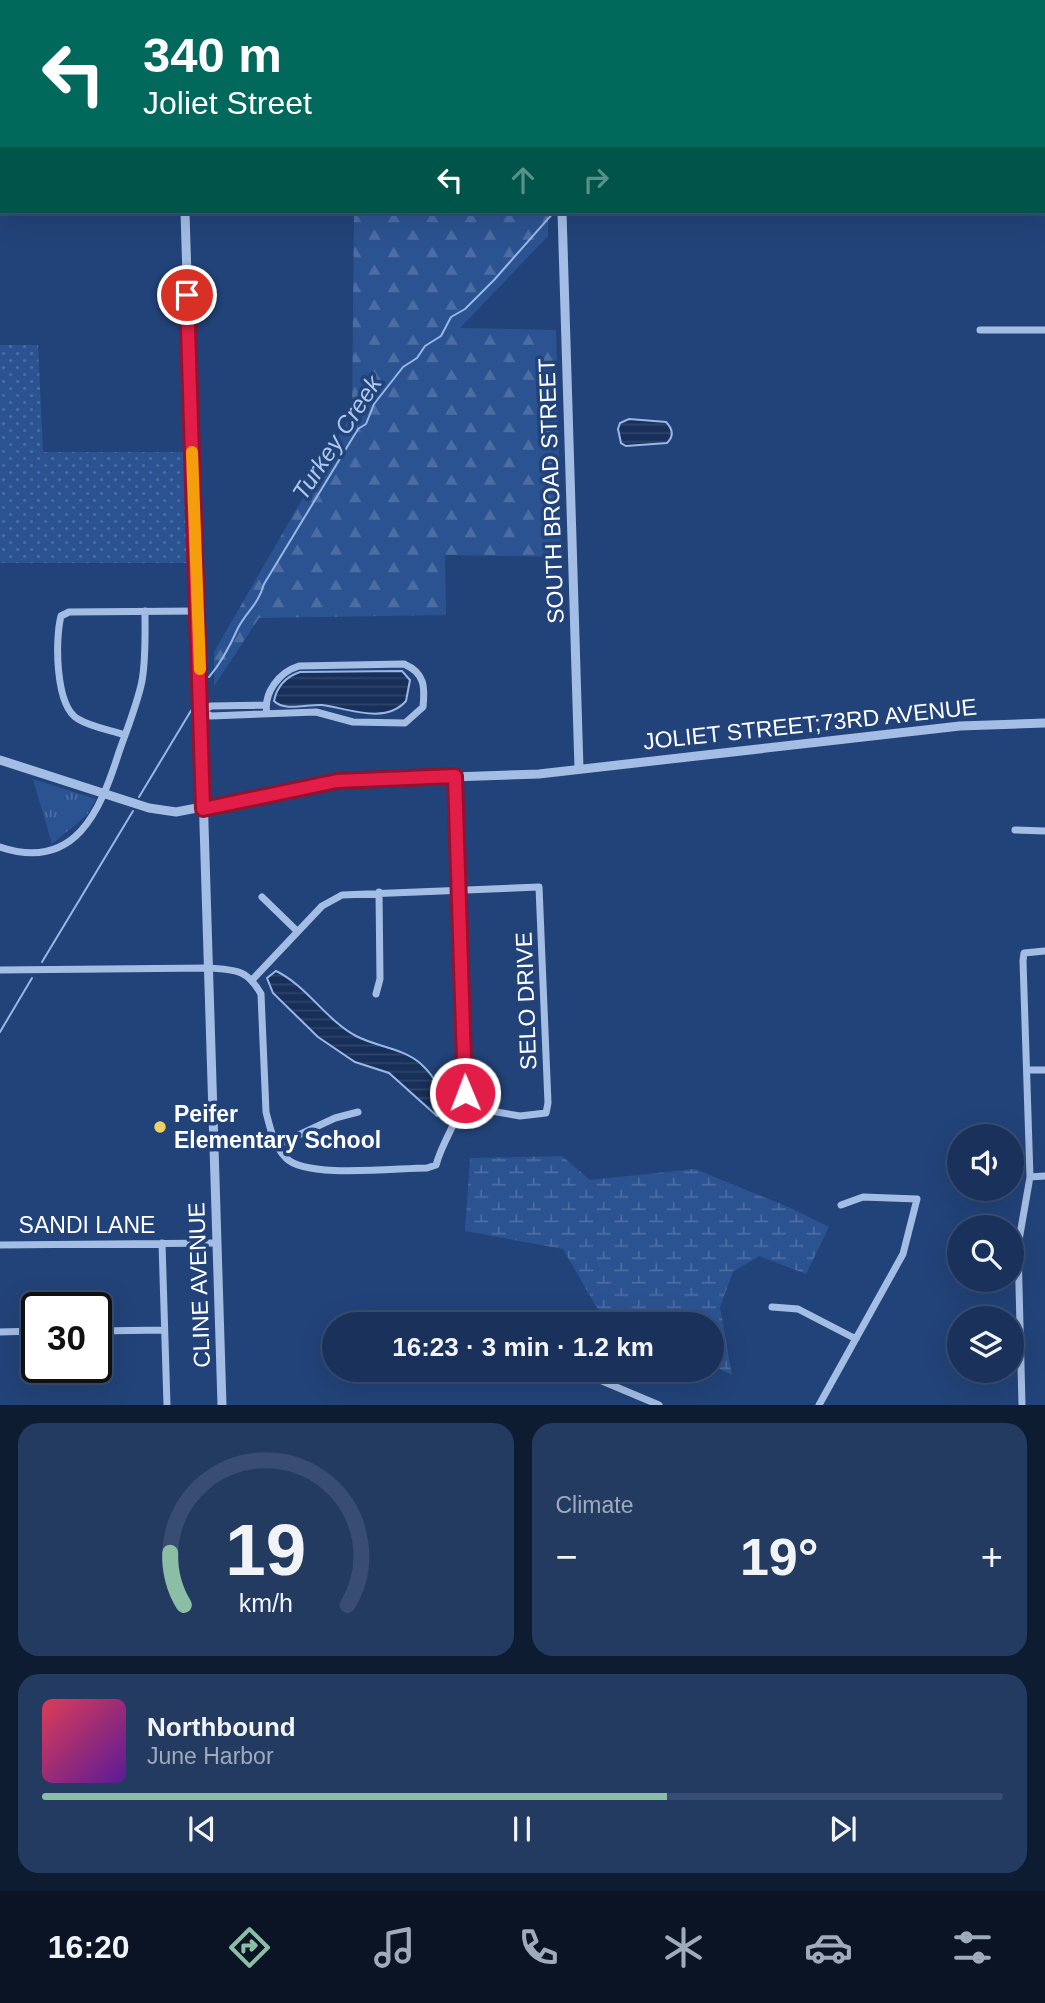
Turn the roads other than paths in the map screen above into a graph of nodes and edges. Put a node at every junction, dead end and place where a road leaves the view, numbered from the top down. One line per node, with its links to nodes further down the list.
1 (185, 214): 6 (street, CLINE AVENUE)
2 (562, 214): 13 (street, SOUTH BROAD STREET)
3 (980, 330): 4 (street)
4 (1045, 330)
5 (145, 611): 6 (street); 11 (street); 11 (street)
6 (198, 611): 8 (street, CLINE AVENUE)
7 (265, 705): 8 (street); 9 (street); 9 (street)
8 (201, 711): 9 (street); 16 (street, CLINE AVENUE)
9 (267, 714)
10 (1045, 723): 13 (street, JOLIET STREET;73RD AVENUE)
11 (125, 735): 15 (street)
12 (0, 760): 15 (street, JOLIET STREET;73RD AVENUE)
13 (579, 769): 14 (street, JOLIET STREET;73RD AVENUE)
14 (455, 776): 16 (street, JOLIET STREET;73RD AVENUE); 20 (street)
15 (106, 795): 16 (street, JOLIET STREET;73RD AVENUE); 19 (street)
16 (203, 809): 25 (street, CLINE AVENUE)
17 (1015, 831): 18 (street)
18 (1045, 831)
19 (0, 847)
20 (458, 890): 21 (street); 31 (street); 31 (street, SELO DRIVE)
21 (379, 892): 23 (street); 28 (street)
22 (262, 897): 23 (street)
23 (297, 931): 27 (street)
24 (1045, 951): 29 (street)
25 (209, 968): 26 (street); 27 (street); 38 (street, CLINE AVENUE)
26 (0, 970)
27 (253, 979): 33 (street)
28 (376, 994)
29 (1027, 1070): 30 (street); 35 (street)
30 (1045, 1070)
31 (462, 1106): 33 (street)
32 (358, 1112): 33 (street)
33 (277, 1145)
34 (1045, 1176): 35 (street)
35 (1030, 1177): 51 (street)
36 (841, 1205): 45 (street)
37 (162, 1243): 38 (street, SANDI LANE); 39 (street, SANDI LANE); 41 (street)
38 (217, 1243): 48 (street, CLINE AVENUE)
39 (0, 1245)
40 (772, 1307): 45 (street)
41 (164, 1330): 43 (street); 47 (street)
42 (21, 1331): 44 (street)
43 (112, 1331)
44 (0, 1332)
45 (856, 1339): 50 (street)
46 (604, 1382): 49 (street)
47 (167, 1405)
48 (222, 1405)
49 (659, 1405)
50 (819, 1405)
51 (1022, 1405)

